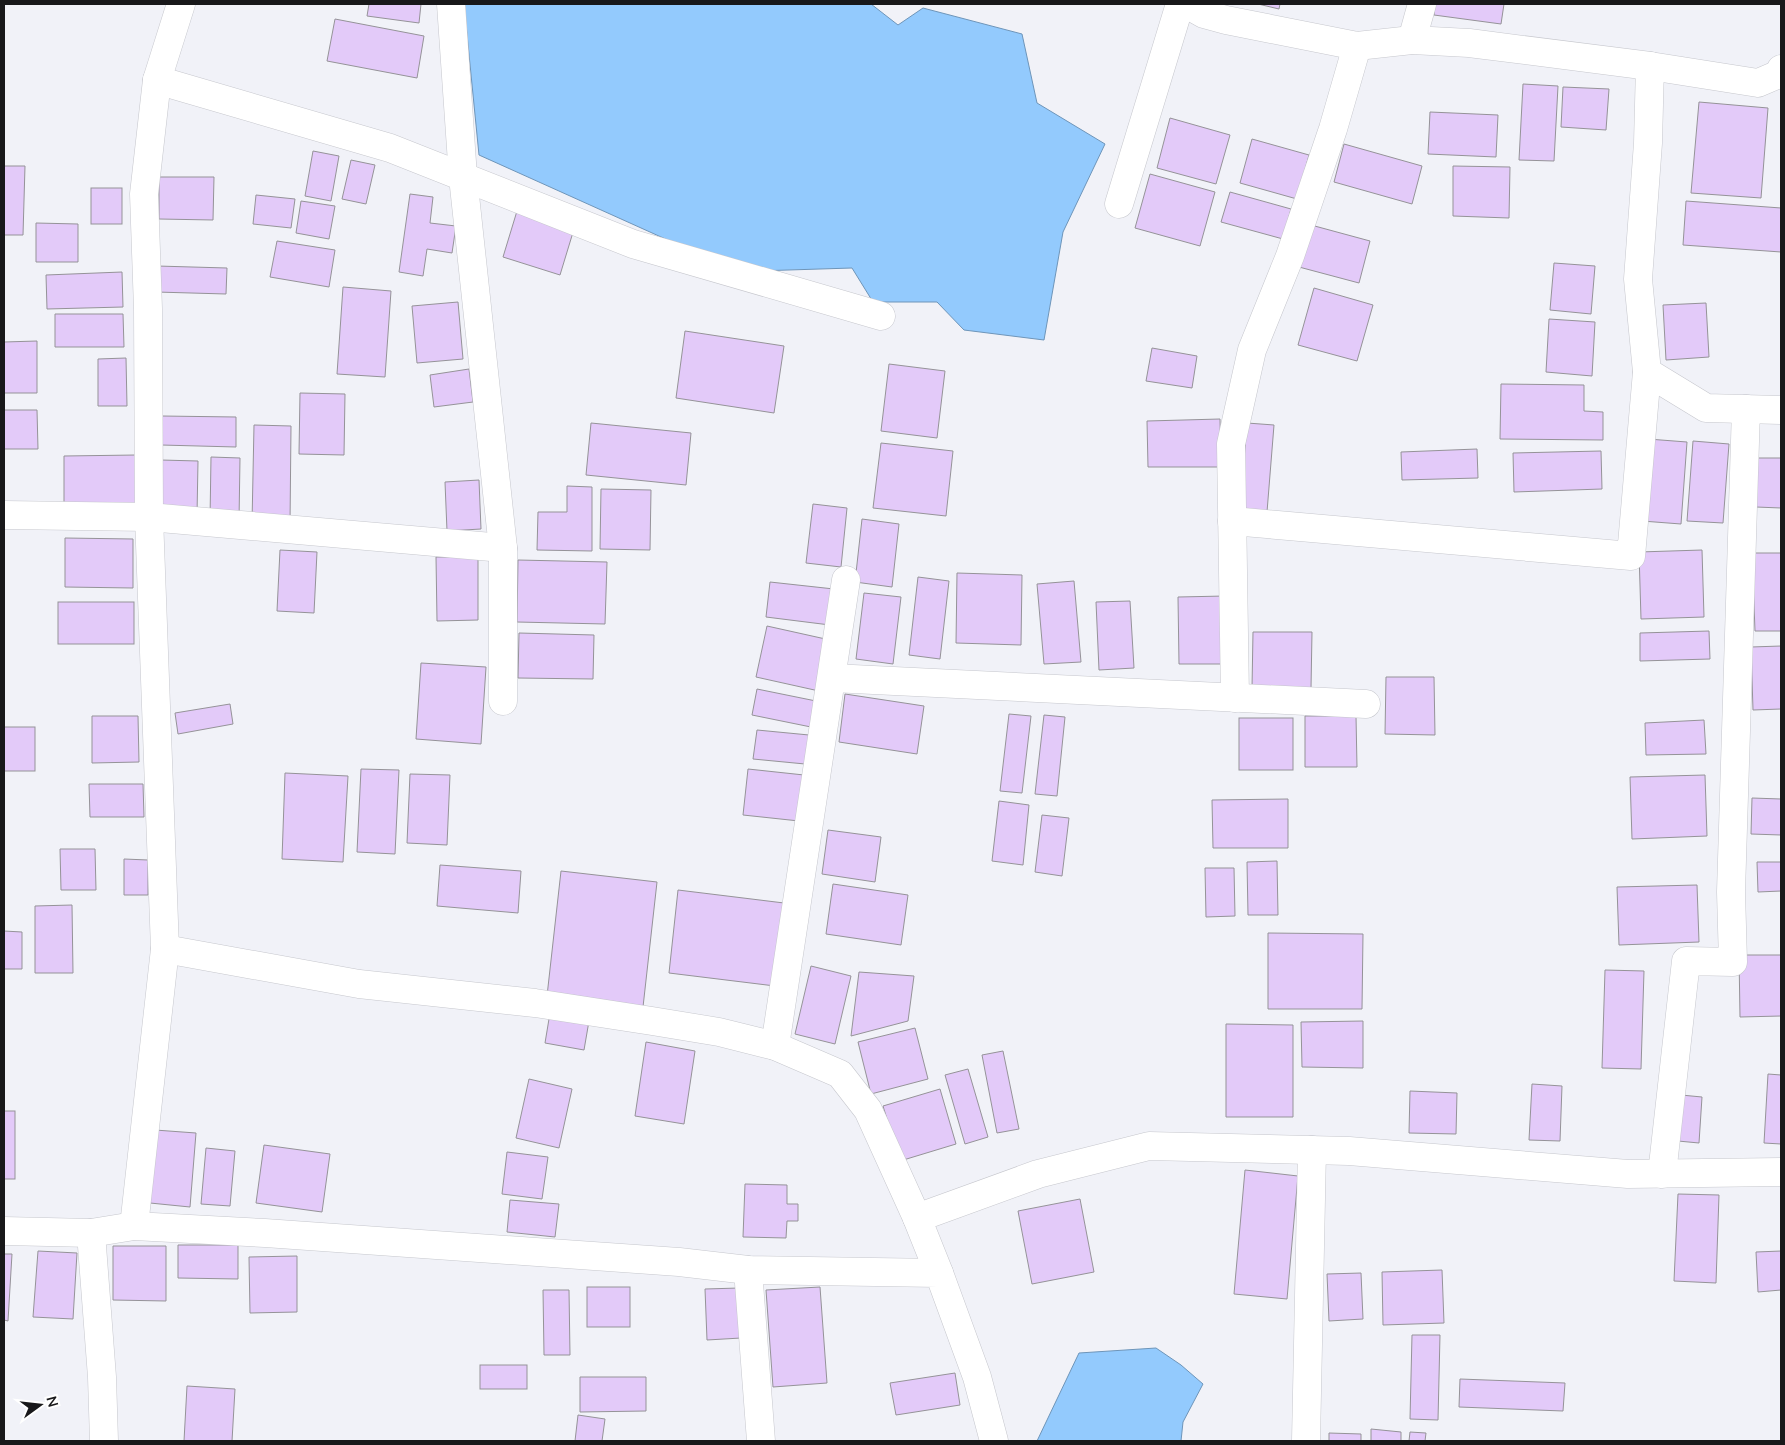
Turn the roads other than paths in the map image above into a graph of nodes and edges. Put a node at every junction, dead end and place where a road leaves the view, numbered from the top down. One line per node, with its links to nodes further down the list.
1 (181, 4): 10 (street)
2 (451, 4): 11 (street)
3 (1180, 4): 12 (street)
4 (1186, 4): 7 (street)
5 (1422, 4): 6 (street)
6 (1412, 40): 7 (street); 8 (street)
7 (1357, 46): 19 (street)
8 (1650, 66): 9 (street); 14 (street)
9 (1781, 69)
10 (157, 80): 11 (street); 18 (street)
11 (464, 177): 13 (street); 20 (street)
12 (1119, 204)
13 (881, 316)
14 (1647, 372): 15 (street); 19 (street)
15 (1746, 409): 16 (street); 30 (street)
16 (1781, 410)
17 (4, 515): 18 (street)
18 (150, 518): 20 (street); 26 (street)
19 (1232, 522): 23 (street)
20 (503, 548): 24 (street)
21 (846, 580): 22 (street)
22 (832, 678): 23 (street); 27 (street)
23 (1236, 698): 25 (street)
24 (503, 701)
25 (1366, 704)
26 (165, 949): 27 (street); 32 (street)
27 (775, 1046): 31 (street)
28 (1312, 1150): 30 (street); 31 (street); 40 (street)
29 (1781, 1172): 30 (street)
30 (1662, 1174)
31 (917, 1218): 36 (street)
32 (134, 1226): 34 (street); 35 (street)
33 (4, 1231): 34 (street)
34 (92, 1233): 37 (street)
35 (748, 1270): 36 (street); 38 (street)
36 (939, 1273): 39 (street)
37 (104, 1441)
38 (761, 1441)
39 (994, 1441)
40 (1306, 1441)

